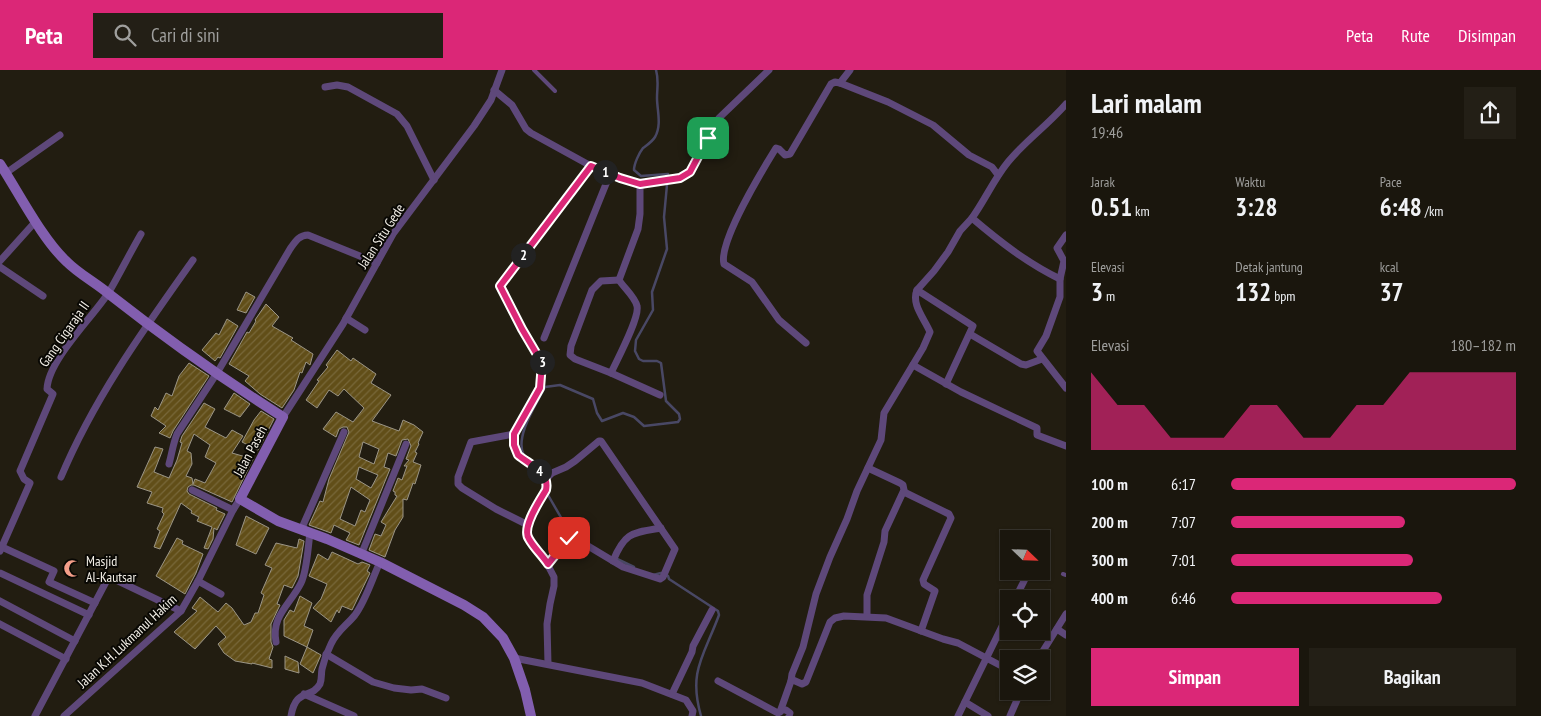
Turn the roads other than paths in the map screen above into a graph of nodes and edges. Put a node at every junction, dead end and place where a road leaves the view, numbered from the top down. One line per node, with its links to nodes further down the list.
1 (502, 70): 7 (street, Jalan Situ Gede)
2 (534, 70): 8 (lane)
3 (769, 70): 17 (street)
4 (850, 70): 5 (street)
5 (840, 83): 15 (street); 36 (street)
6 (325, 87): 16 (street)
7 (494, 90): 12 (street); 16 (street, Jalan Situ Gede)
8 (555, 91)
9 (1066, 104): 15 (street)
10 (60, 135): 13 (street)
11 (0, 164): 13 (street, Jalan Paseh)
12 (591, 166): 14 (street); 46 (street)
13 (6, 174): 19 (street, Jalan Paseh)
14 (610, 174): 17 (street); 35 (street)
15 (998, 175): 18 (street)
16 (434, 180): 24 (street, Jalan Situ Gede)
17 (640, 184): 27 (street)
18 (972, 218): 26 (street); 28 (street)
19 (36, 221): 23 (street); 29 (street, Jalan Paseh)
20 (141, 234): 29 (street)
21 (1066, 235): 26 (street)
22 (193, 260): 32 (street)
23 (0, 261)
24 (377, 263): 31 (street, Jalan Situ Gede); 39 (street)
25 (0, 268): 30 (street)
26 (1060, 279): 37 (street)
27 (619, 280): 40 (street); 40 (street)
28 (917, 290): 34 (street); 38 (street)
29 (108, 293): 32 (street, Jalan Paseh); 60 (street, Gang Cigaraja II)
30 (43, 296)
31 (346, 318): 33 (street); 44 (street, Jalan Situ Gede)
32 (148, 324): 39 (street, Jalan Paseh); 51 (street)
33 (365, 330)
34 (970, 334): 37 (street); 41 (street)
35 (544, 338)
36 (806, 343)
37 (1042, 359): 42 (street)
38 (913, 365): 41 (street); 50 (street)
39 (218, 373): 44 (street, Jalan Paseh); 49 (street)
40 (611, 373): 43 (street)
41 (946, 384): 48 (street)
42 (1066, 388)
43 (660, 395)
44 (283, 418): 55 (street, Jalan Paseh)
45 (344, 432): 59 (street)
46 (514, 434): 52 (street); 57 (street)
47 (406, 444): 61 (street)
48 (1066, 446)
49 (169, 464)
50 (868, 468): 54 (street); 90 (street)
51 (61, 476)
52 (547, 477): 57 (street); 58 (street)
53 (192, 490): 56 (street)
54 (904, 492): 74 (street); 78 (street)
55 (240, 499): 56 (street, Jalan K.H. Lukmanul Hakim); 59 (street, Jalan Paseh)
56 (233, 510): 66 (street, Jalan K.H. Lukmanul Hakim)
57 (528, 525): 64 (street)
58 (661, 528): 62 (street); 62 (street)
59 (306, 532): 61 (street, Jalan Paseh); 81 (street)
60 (1, 549): 69 (street)
61 (360, 555): 63 (street, Jalan Paseh)
62 (614, 559): 64 (street)
63 (380, 562): 83 (street); 84 (street, Jalan Paseh)
64 (548, 564): 87 (street)
65 (0, 573): 73 (street)
66 (198, 581): 67 (street); 71 (street, Jalan K.H. Lukmanul Hakim)
67 (221, 594)
68 (0, 601): 80 (street)
69 (95, 603): 71 (street); 73 (street)
70 (712, 610): 92 (street)
71 (181, 611): 98 (street, Jalan K.H. Lukmanul Hakim)
72 (1066, 614): 76 (street)
73 (88, 615): 80 (street)
74 (867, 616): 78 (street); 90 (street)
75 (0, 624): 86 (street)
76 (1057, 629): 79 (street); 82 (street)
77 (1000, 630): 85 (street)
78 (921, 631): 85 (street)
79 (1066, 635)
80 (76, 641): 86 (street)
81 (276, 642)
82 (1044, 650)
83 (326, 654): 91 (street); 93 (street)
84 (514, 658): 87 (street); 101 (street, Jalan Paseh)
85 (986, 658): 88 (street); 95 (street)
86 (66, 659): 97 (street)
87 (548, 664): 92 (street)
88 (1000, 665)
89 (718, 681): 96 (street)
90 (791, 681): 96 (street)
91 (304, 694): 99 (street); 100 (street)
92 (672, 694): 102 (street)
93 (446, 698)
94 (1017, 700): 106 (street)
95 (965, 702): 104 (street); 105 (street)
96 (782, 710): 103 (street)
97 (35, 716)
98 (64, 716)
99 (291, 716)
100 (354, 716)
101 (531, 716)
102 (692, 716)
103 (789, 716)
104 (958, 716)
105 (988, 716)
106 (1010, 716)

